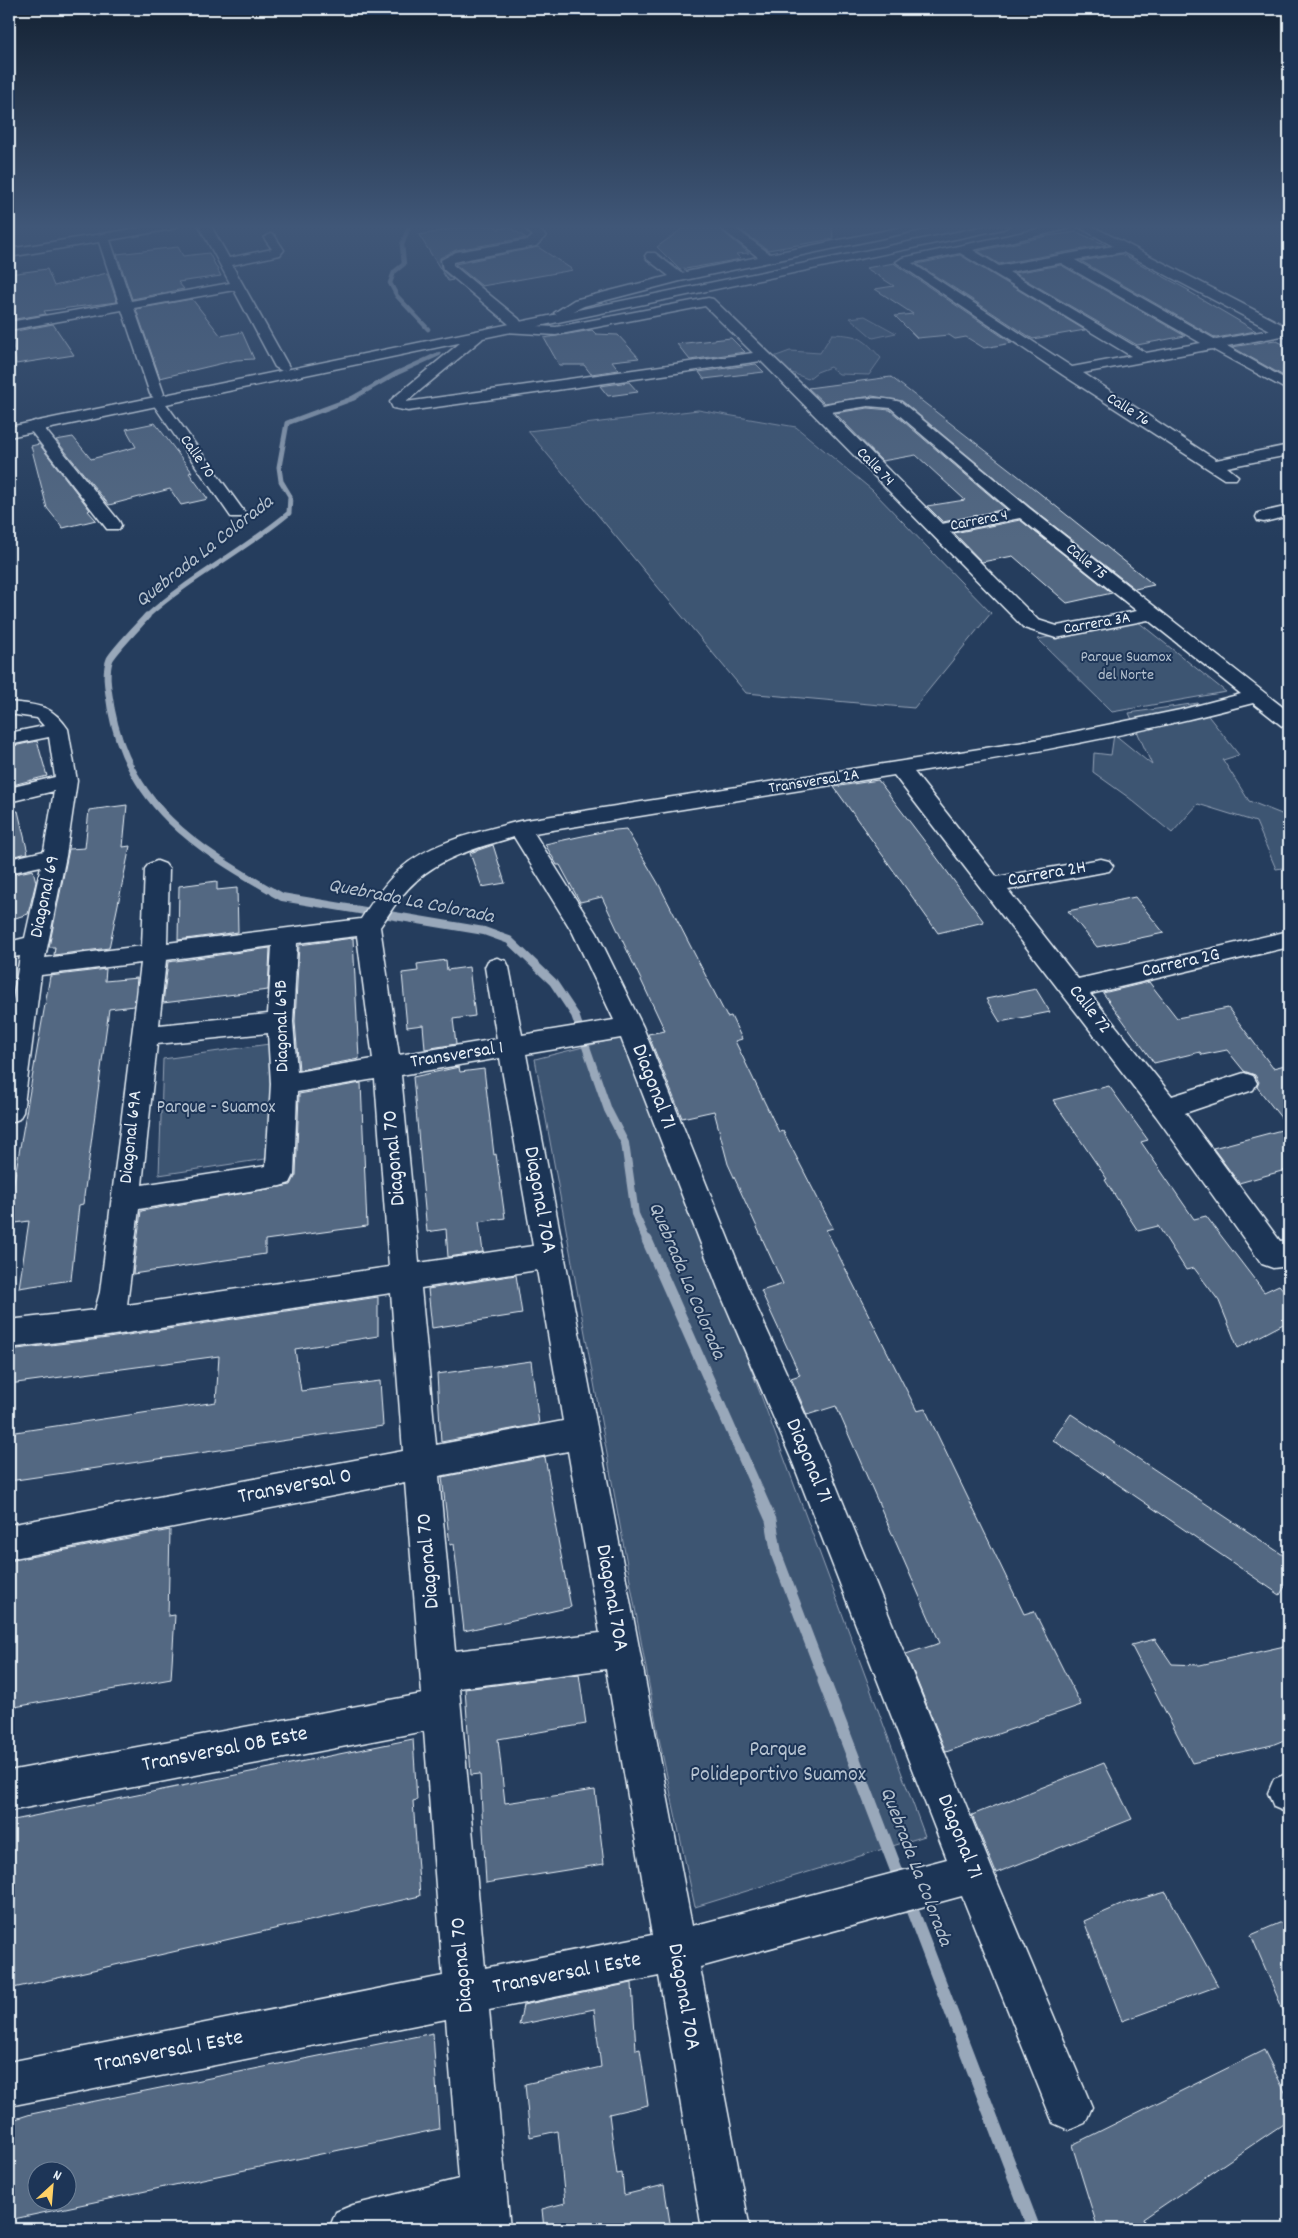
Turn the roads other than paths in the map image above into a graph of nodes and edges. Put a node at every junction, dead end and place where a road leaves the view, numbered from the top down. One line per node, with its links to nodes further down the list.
1 (136, 330): 17 (street, Calle 70)
2 (261, 330): 14 (street)
3 (488, 330): 14 (street)
4 (496, 330): 10 (street)
5 (737, 330): 12 (street, Calle 74)
6 (1005, 330): 15 (street, Calle 76)
7 (1098, 330): 13 (street)
8 (1189, 330): 11 (street)
9 (1287, 332): 11 (street)
10 (477, 336): 12 (street); 17 (street)
11 (1213, 344): 13 (street); 16 (street)
12 (763, 356): 18 (street, Calle 74)
13 (1144, 358): 15 (street)
14 (282, 368): 17 (street)
15 (1068, 372): 23 (street, Calle 76)
16 (1289, 387)
17 (158, 398): 19 (street); 20 (street); 27 (street, Calle 70)
18 (820, 410): 26 (street, Calle 75); 30 (street, Calle 74)
19 (9, 424)
20 (35, 426): 21 (street); 29 (street)
21 (9, 432)
22 (1289, 450): 23 (street)
23 (1214, 465): 24 (street, Calle 76)
24 (1230, 476)
25 (1289, 511): 28 (street)
26 (1023, 512): 30 (street, Carrera 4); 31 (street, Calle 75)
27 (237, 513)
28 (1264, 517)
29 (113, 525)
30 (936, 530): 32 (street, Calle 74)
31 (1151, 614): 32 (street, Carrera 3A); 33 (street, Calle 75)
32 (1043, 629)
33 (1258, 696): 35 (street, Calle 75); 38 (street, Transversal 2A)
34 (14, 708): 36 (street)
35 (1289, 722)
36 (58, 729): 37 (street); 39 (street, Diagonal 69)
37 (9, 739)
38 (900, 768): 41 (street, Transversal 2A); 46 (street, Calle 72)
39 (66, 781): 40 (street); 42 (street, Diagonal 69)
40 (9, 795)
41 (520, 828): 47 (street, Transversal 2A); 57 (street, Diagonal 71)
42 (55, 856): 43 (street); 50 (street, Diagonal 69)
43 (9, 866)
44 (1101, 866): 46 (street, Carrera 2H)
45 (157, 869): 52 (street, Diagonal 69A)
46 (993, 885): 55 (street, Calle 72)
47 (368, 926): 48 (street); 60 (street, Diagonal 70)
48 (285, 937): 52 (street); 56 (street, Diagonal 69B)
49 (1289, 939): 55 (street, Carrera 2G)
50 (36, 944): 51 (street); 54 (street, Diagonal 69)
51 (9, 950)
52 (154, 953): 54 (street); 58 (street, Diagonal 69A)
53 (497, 967): 59 (street, Diagonal 70A)
54 (30, 968): 64 (street, Diagonal 69)
55 (1073, 989): 63 (street, Calle 72)
56 (280, 1022): 58 (street); 62 (street, Diagonal 69B)
57 (616, 1029): 59 (street, Transversal 1); 77 (street, Diagonal 71)
58 (144, 1036): 65 (street, Diagonal 69A)
59 (512, 1047): 60 (street, Transversal 1); 67 (street, Diagonal 70A)
60 (387, 1067): 62 (street, Transversal 1); 68 (street, Diagonal 70)
61 (1244, 1083): 63 (street)
62 (284, 1084): 65 (street, Diagonal 69B)
63 (1166, 1109): 66 (street, Calle 72)
64 (9, 1112)
65 (125, 1199): 69 (street, Diagonal 69A)
66 (1281, 1254)
67 (549, 1256): 68 (street); 71 (street, Diagonal 70A)
68 (405, 1277): 69 (street); 72 (street, Diagonal 70)
69 (108, 1322): 70 (street)
70 (9, 1334)
71 (581, 1433): 72 (street, Transversal 0); 74 (street, Diagonal 70A)
72 (421, 1462): 73 (street, Transversal 0); 75 (street, Diagonal 70)
73 (9, 1542)
74 (620, 1649): 75 (street, Transversal 0B Este); 78 (street, Diagonal 70A)
75 (440, 1691): 76 (street, Transversal 0B Este); 79 (street, Diagonal 70)
76 (9, 1791)
77 (973, 1873): 78 (street, Transversal 1 Este); 81 (street, Diagonal 71)
78 (675, 1952): 79 (street, Transversal 1 Este); 84 (street, Diagonal 70A)
79 (466, 1994): 80 (street, Transversal 1 Este); 82 (street, Diagonal 70)
80 (9, 2084)
81 (1070, 2107)
82 (485, 2213): 83 (street)
83 (353, 2229)
84 (726, 2229)

